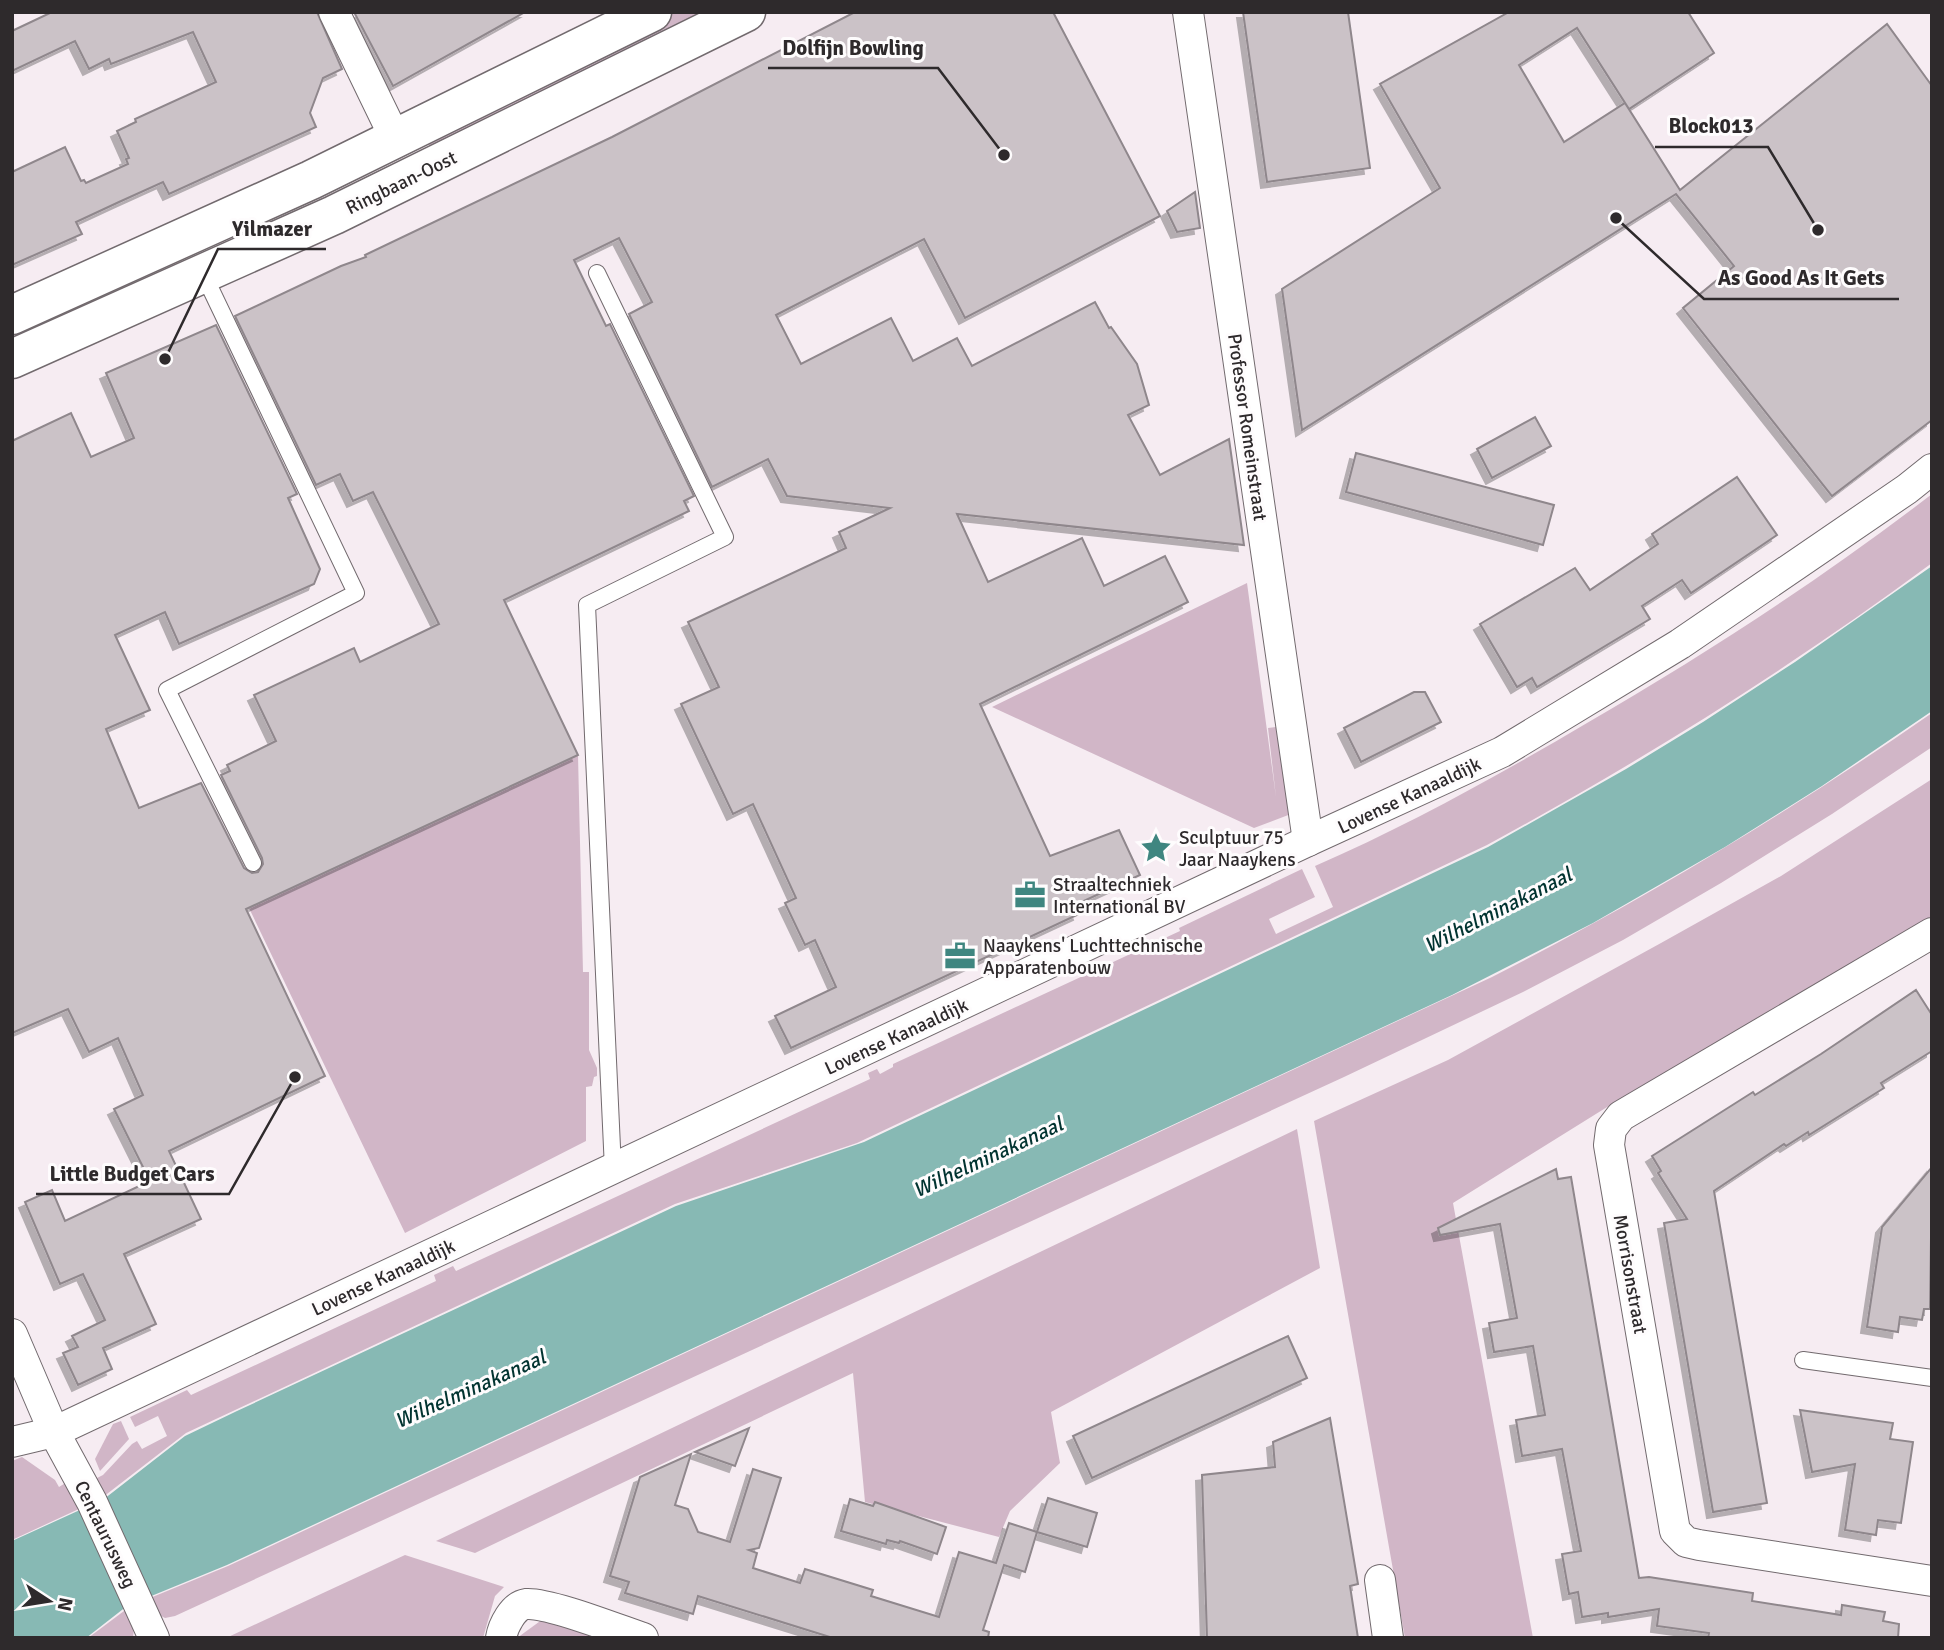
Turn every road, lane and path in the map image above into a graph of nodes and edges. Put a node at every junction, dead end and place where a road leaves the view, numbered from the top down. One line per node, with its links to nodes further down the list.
1 (334, 12): 5 (street)
2 (653, 12): 5 (main road)
3 (746, 12): 7 (main road, Ringbaan-Oost)
4 (1188, 12): 11 (street, Professor Romeinstraat)
5 (395, 138): 8 (main road)
6 (597, 273): 14 (lane)
7 (204, 275): 9 (main road, Ringbaan-Oost); 12 (lane)
8 (12, 315)
9 (12, 359)
10 (1932, 469): 11 (street, Lovense Kanaaldijk)
11 (1308, 841): 14 (street, Lovense Kanaaldijk)
12 (253, 863)
13 (1932, 933): 21 (street, Morrisonstraat)
14 (613, 1169): 18 (street, Lovense Kanaaldijk)
15 (12, 1334): 18 (street, Centaurusweg)
16 (1803, 1360): 17 (lane)
17 (1932, 1378)
18 (54, 1432): 19 (street, Lovense Kanaaldijk); 22 (street, Centaurusweg)
19 (12, 1442)
20 (1380, 1580): 25 (street)
21 (1932, 1581)
22 (154, 1638)
23 (501, 1638): 24 (street)
24 (643, 1638)
25 (1388, 1638)

